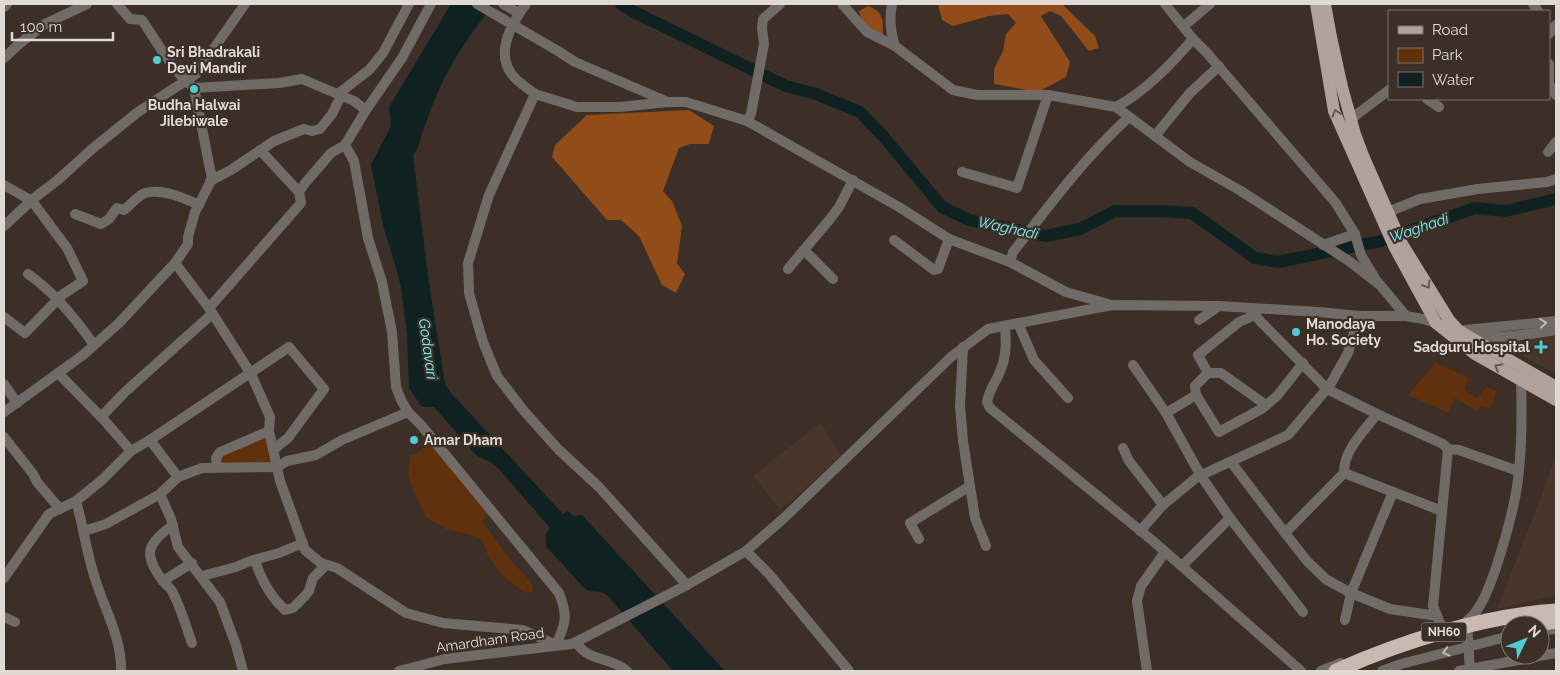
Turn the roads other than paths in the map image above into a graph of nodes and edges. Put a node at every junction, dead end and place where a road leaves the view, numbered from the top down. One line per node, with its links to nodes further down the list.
1 (7, 4): 17 (street)
2 (87, 4): 22 (street)
3 (117, 4): 25 (street)
4 (245, 4): 25 (street)
5 (410, 4): 28 (street)
6 (431, 4): 35 (street)
7 (478, 4): 32 (street, bridge)
8 (503, 4): 18 (street)
9 (526, 4): 18 (street)
10 (780, 4): 38 (street)
11 (842, 4): 21 (street)
12 (892, 4): 21 (street)
13 (1165, 4): 19 (street)
14 (1210, 4): 19 (street)
15 (1316, 4): 53 (main road, one-way to 15)
16 (1325, 4): 37 (main road)
17 (4, 7)
18 (519, 13): 27 (street)
19 (1184, 26): 20 (street)
20 (1193, 38): 23 (street); 33 (street)
21 (895, 46): 30 (street)
22 (4, 58)
23 (1219, 66): 39 (street); 55 (street)
24 (1550, 84): 29 (street)
25 (190, 85): 28 (street); 47 (street); 50 (street)
26 (1388, 91): 37 (street)
27 (535, 94): 32 (street); 141 (street)
28 (340, 95): 35 (street); 42 (street)
29 (1556, 95)
30 (1048, 96): 33 (street); 44 (street)
31 (1428, 100): 34 (street)
32 (668, 102): 38 (street)
33 (1116, 107): 36 (street)
34 (1439, 107)
35 (366, 110): 41 (street)
36 (1129, 117): 39 (street); 61 (street)
37 (1351, 119): 53 (main road)
38 (747, 121): 46 (street)
39 (1155, 136): 58 (street)
40 (1556, 142): 43 (street)
41 (345, 145): 49 (street); 99 (street)
42 (260, 150): 47 (street); 49 (street)
43 (1548, 152)
44 (962, 172)
45 (1556, 179): 53 (street)
46 (853, 180): 56 (street); 60 (street)
47 (210, 181): 51 (street)
48 (4, 186): 50 (street)
49 (300, 192): 70 (street)
50 (32, 201): 54 (street); 67 (street)
51 (199, 205): 52 (street); 62 (street)
52 (75, 214)
53 (1388, 217): 59 (main road)
54 (4, 226)
55 (1354, 234): 58 (street); 66 (street)
56 (950, 239): 57 (street); 61 (street)
57 (894, 240)
58 (1325, 246): 66 (street)
59 (1398, 246): 78 (main road); 80 (main road, one-way to 80)
60 (804, 250): 63 (street); 65 (street)
61 (1012, 257): 68 (street)
62 (175, 263): 70 (street); 82 (street)
63 (788, 269)
64 (28, 274): 67 (street)
65 (833, 279)
66 (1380, 285): 73 (street)
67 (58, 300): 74 (street); 82 (street)
68 (1112, 305): 69 (street); 77 (street, Amardham Road)
69 (1219, 306): 71 (street); 75 (street)
70 (210, 311): 88 (street); 102 (street)
71 (1254, 311): 72 (street); 84 (street); 87 (street)
72 (1359, 316): 73 (street); 92 (street)
73 (1406, 316): 78 (street)
74 (4, 317)
75 (1198, 320)
76 (1556, 321): 80 (street, one-way to 76)
77 (1018, 323): 79 (street, Amardham Road); 94 (street)
78 (1436, 323): 80 (street); 89 (main road, one-way to 78)
79 (1004, 326): 83 (street, Amardham Road); 127 (street)
80 (1460, 330): 81 (street); 91 (main road)
81 (1556, 330)
82 (94, 346): 86 (street)
83 (963, 347): 117 (street); 132 (street, Amardham Road)
84 (1304, 363): 92 (street); 97 (street)
85 (1133, 365): 100 (street)
86 (58, 373): 96 (street); 102 (street)
87 (1208, 373): 93 (street); 97 (street)
88 (251, 374): 103 (street); 105 (street); 107 (street)
89 (1521, 380): 95 (main road); 113 (street)
90 (4, 384): 96 (street)
91 (1556, 387)
92 (1328, 388): 101 (street); 110 (street)
93 (1196, 396): 97 (street); 100 (street)
94 (1068, 398)
95 (1556, 400)
96 (17, 403): 98 (street)
97 (1266, 405)
98 (4, 412)
99 (408, 412): 112 (street); 156 (street)
100 (1166, 413): 115 (street)
101 (1376, 414): 108 (street); 114 (street)
102 (101, 417): 109 (street)
103 (269, 430): 107 (street); 111 (street)
104 (4, 437): 122 (street)
105 (150, 440): 109 (street); 116 (street)
106 (1123, 448): 121 (street)
107 (274, 449): 112 (street)
108 (1448, 449): 113 (street); 123 (street)
109 (131, 451): 120 (street)
110 (1232, 462): 115 (street); 128 (street)
111 (217, 467): 112 (street); 116 (street)
112 (278, 467): 130 (street)
113 (1518, 471): 149 (street)
114 (1344, 473): 118 (street); 128 (street)
115 (1201, 476): 121 (street); 124 (street)
116 (178, 477): 119 (street)
117 (970, 486): 129 (street); 131 (street)
118 (1393, 492): 123 (street); 142 (street)
119 (160, 494): 125 (street); 126 (street)
120 (76, 501): 122 (street); 126 (street)
121 (1163, 505): 127 (street)
122 (60, 509): 139 (street)
123 (1442, 511): 146 (street)
124 (1230, 518): 137 (street); 145 (street)
125 (173, 526): 135 (street); 140 (street)
126 (84, 531): 160 (street)
127 (1140, 531): 133 (street)
128 (1285, 533): 142 (street)
129 (919, 540)
130 (303, 544): 134 (street); 136 (street)
131 (986, 546)
132 (746, 551): 141 (street, Amardham Road); 164 (street)
133 (1165, 552): 137 (street); 165 (street)
134 (255, 560): 136 (street); 138 (street)
135 (192, 563): 138 (street); 140 (street)
136 (326, 565): 156 (street)
137 (1182, 566): 166 (street)
138 (202, 576): 161 (street)
139 (4, 578)
140 (163, 581): 155 (street)
141 (687, 585): 154 (street, Amardham Road)
142 (1351, 593): 146 (street); 148 (street)
143 (1556, 605): 149 (street)
144 (1556, 611): 168 (highway, NH60, bridge)
145 (1302, 612)
146 (1437, 616): 151 (street)
147 (4, 617): 150 (street)
148 (1345, 620)
149 (1466, 621): 151 (street); 157 (street)
150 (15, 622)
151 (1442, 628): 167 (street)
152 (1500, 630): 169 (highway, NH60)
153 (1500, 638): 157 (street)
154 (581, 639): 156 (street, Amardham Road); 163 (street)
155 (192, 643)
156 (556, 645): 162 (street, Amardham Road)
157 (1467, 645): 159 (street); 170 (street, one-way to 170)
158 (1556, 652): 159 (street)
159 (1470, 670): 171 (street)
160 (121, 671)
161 (243, 671)
162 (399, 671)
163 (627, 671)
164 (849, 671)
165 (1147, 671)
166 (1301, 671)
167 (1321, 671)
168 (1336, 671)
169 (1358, 671)
170 (1382, 671)
171 (1459, 671)

